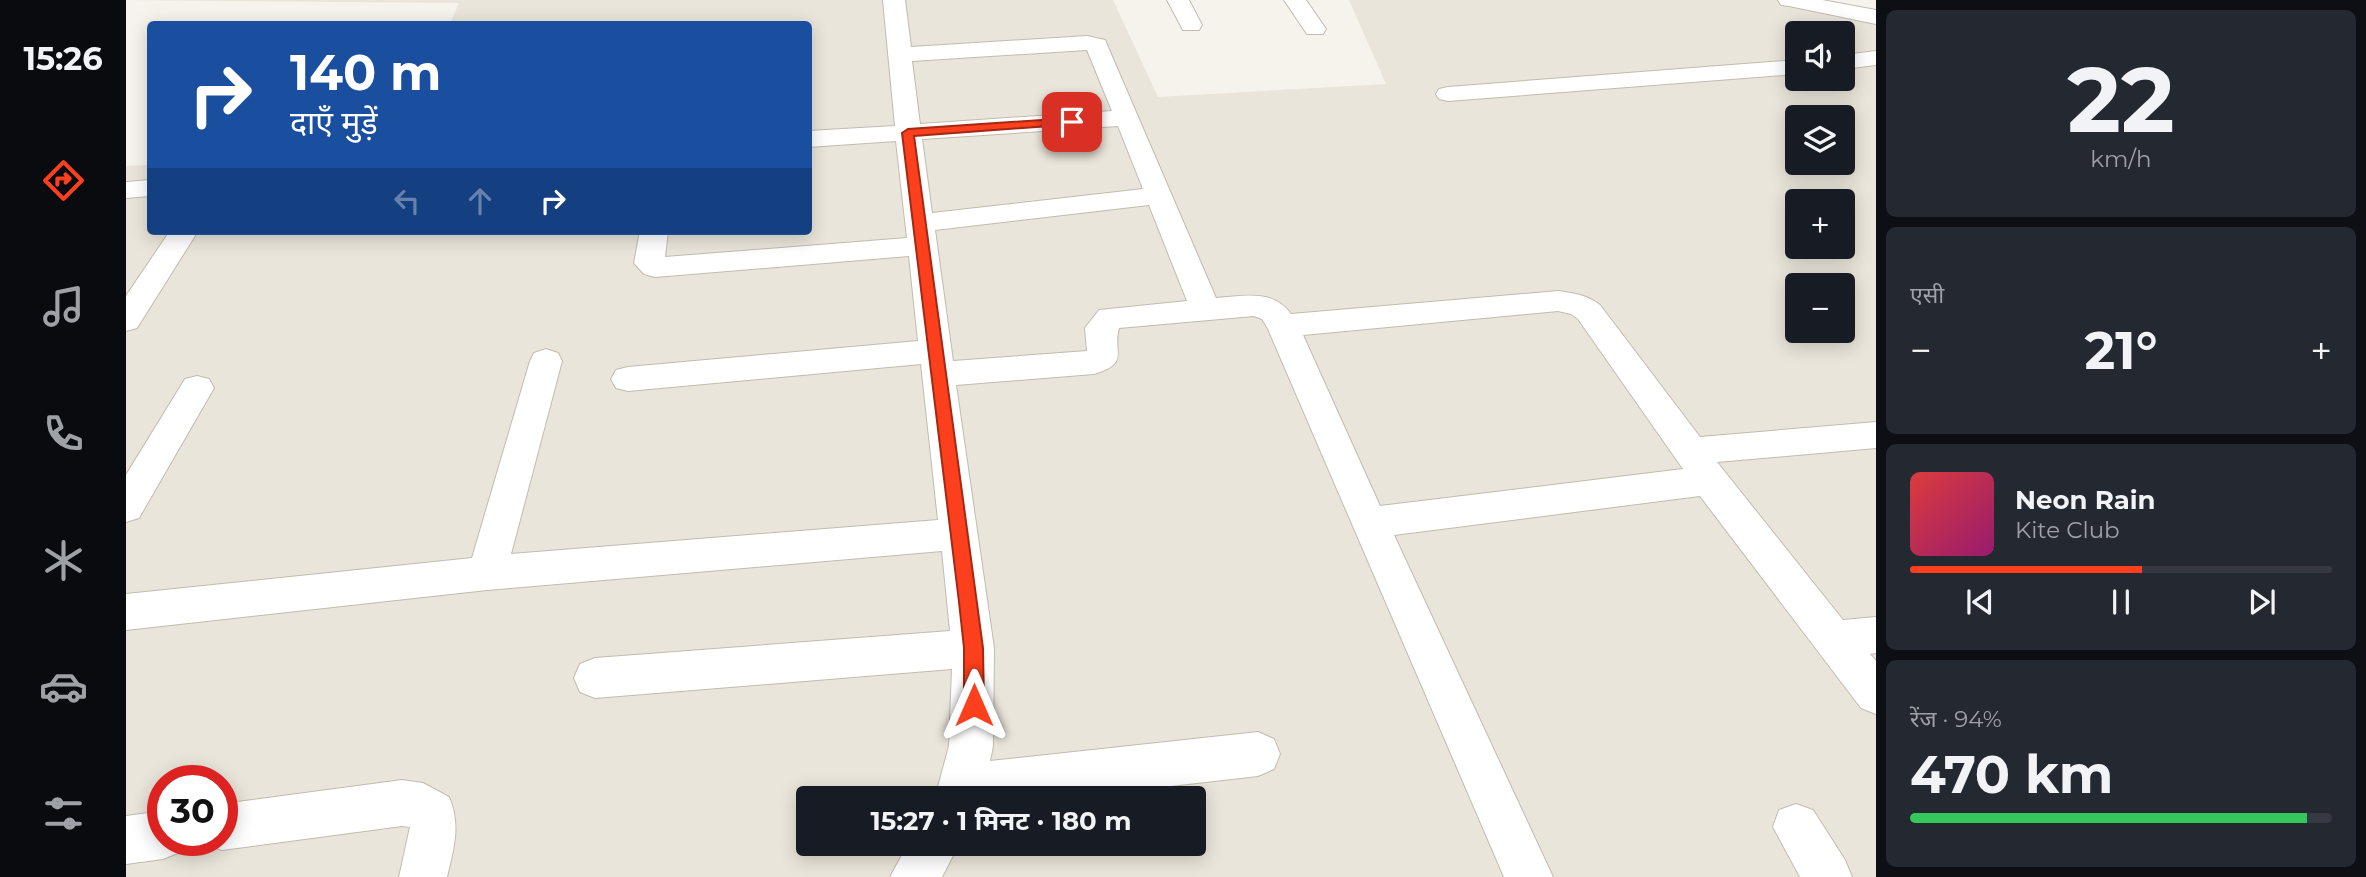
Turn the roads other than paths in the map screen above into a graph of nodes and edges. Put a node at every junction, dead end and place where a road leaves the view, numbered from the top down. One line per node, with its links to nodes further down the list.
1 (894, 0): 8 (street)
2 (1178, 0): 6 (street)
3 (1295, 0): 7 (street)
4 (1789, 0): 5 (street)
5 (1876, 17)
6 (1191, 25)
7 (1315, 29)
8 (901, 55): 13 (street); 14 (street)
9 (1876, 58): 10 (street)
10 (1855, 61)
11 (1785, 68): 12 (street)
12 (1448, 94)
13 (1126, 118): 14 (street); 18 (street)
14 (908, 133): 15 (street); 19 (street)
15 (812, 139)
16 (147, 188): 17 (street)
17 (126, 190)
18 (1159, 196): 19 (street); 22 (street)
19 (922, 234): 21 (street); 26 (street)
20 (181, 235): 23 (street)
21 (653, 235)
22 (1205, 308): 24 (street); 26 (street)
23 (126, 320)
24 (1283, 326): 30 (street); 32 (street)
25 (546, 360): 34 (street)
26 (938, 362): 27 (street); 33 (street)
27 (628, 379)
28 (197, 388): 31 (street)
29 (1876, 435): 30 (street)
30 (1700, 466): 32 (street); 37 (street)
31 (126, 506)
32 (1369, 523): 51 (street)
33 (960, 534): 34 (street); 38 (street)
34 (487, 573): 35 (street)
35 (126, 612)
36 (1876, 635): 37 (street)
37 (1836, 639): 40 (street)
38 (974, 648): 39 (street); 42 (street)
39 (595, 678)
40 (1876, 694)
41 (1258, 754): 43 (street)
42 (962, 786)
43 (1014, 786)
44 (238, 825): 49 (street)
45 (1796, 827): 52 (street)
46 (147, 837): 47 (street)
47 (126, 840)
48 (927, 856): 50 (street)
49 (423, 877)
50 (914, 877)
51 (1529, 877)
52 (1828, 877)

